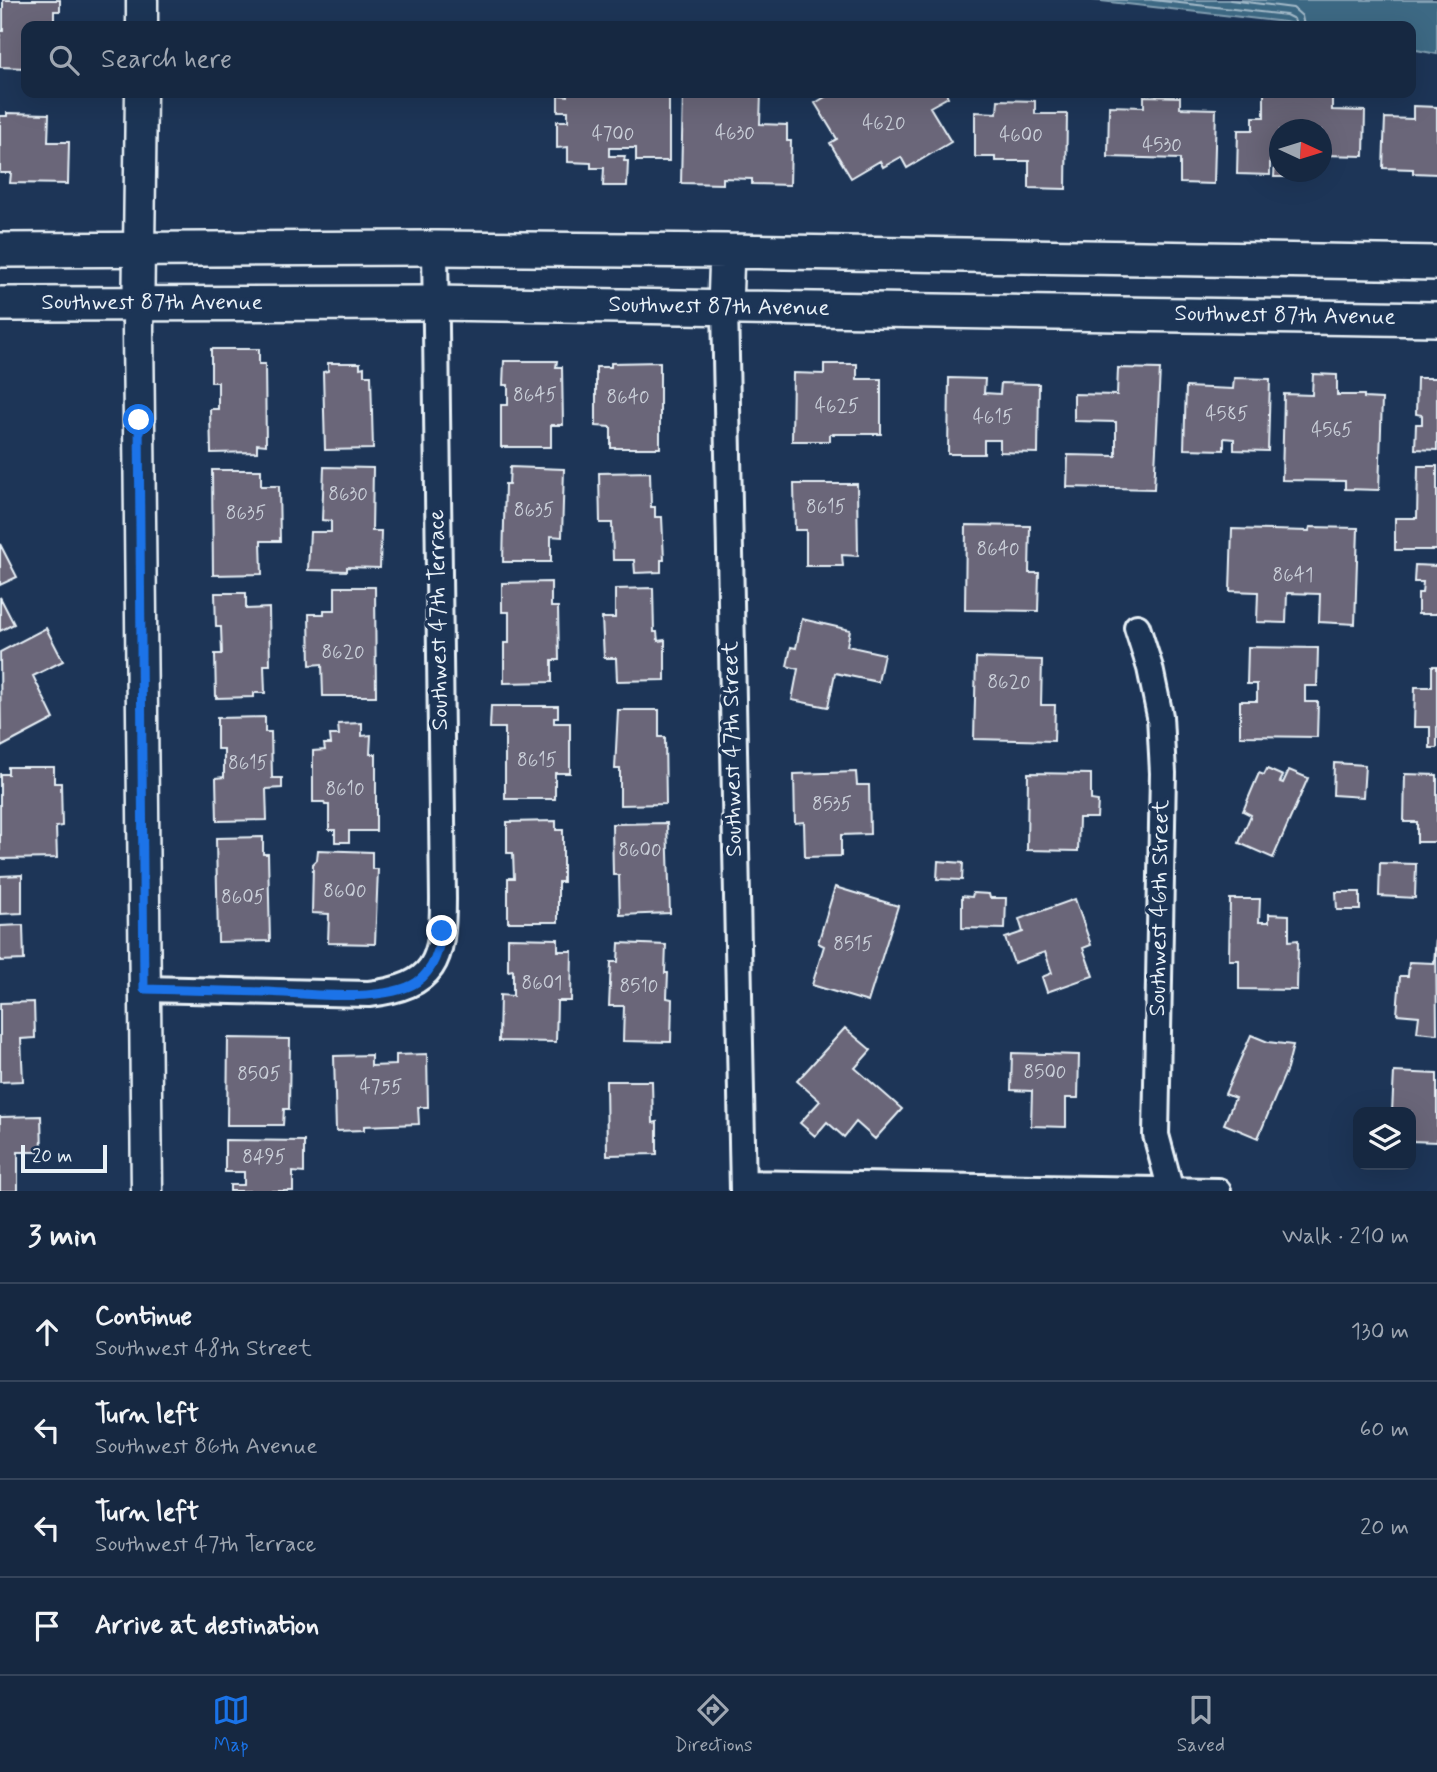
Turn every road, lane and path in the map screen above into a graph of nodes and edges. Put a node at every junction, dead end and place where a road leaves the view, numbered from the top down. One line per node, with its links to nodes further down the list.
1 (142, 0): 2 (street)
2 (142, 21)
3 (141, 98): 6 (street)
4 (435, 248): 6 (main road); 7 (main road); 10 (street, Southwest 47th Terrace)
5 (0, 250): 6 (main road)
6 (138, 250): 9 (street)
7 (727, 251): 8 (main road); 12 (main road)
8 (1437, 263)
9 (138, 303): 10 (main road, Southwest 87th Avenue); 11 (main road, Southwest 87th Avenue); 15 (street)
10 (434, 303): 12 (main road, Southwest 87th Avenue); 15 (street, Southwest 47th Terrace)
11 (0, 304)
12 (725, 307): 13 (main road, Southwest 87th Avenue); 16 (street, Southwest 47th Street)
13 (1437, 319)
14 (1137, 627): 18 (street, Southwest 46th Street)
15 (144, 989): 17 (street)
16 (743, 1187): 18 (street)
17 (147, 1191)
18 (1171, 1191): 19 (street)
19 (1218, 1191)

